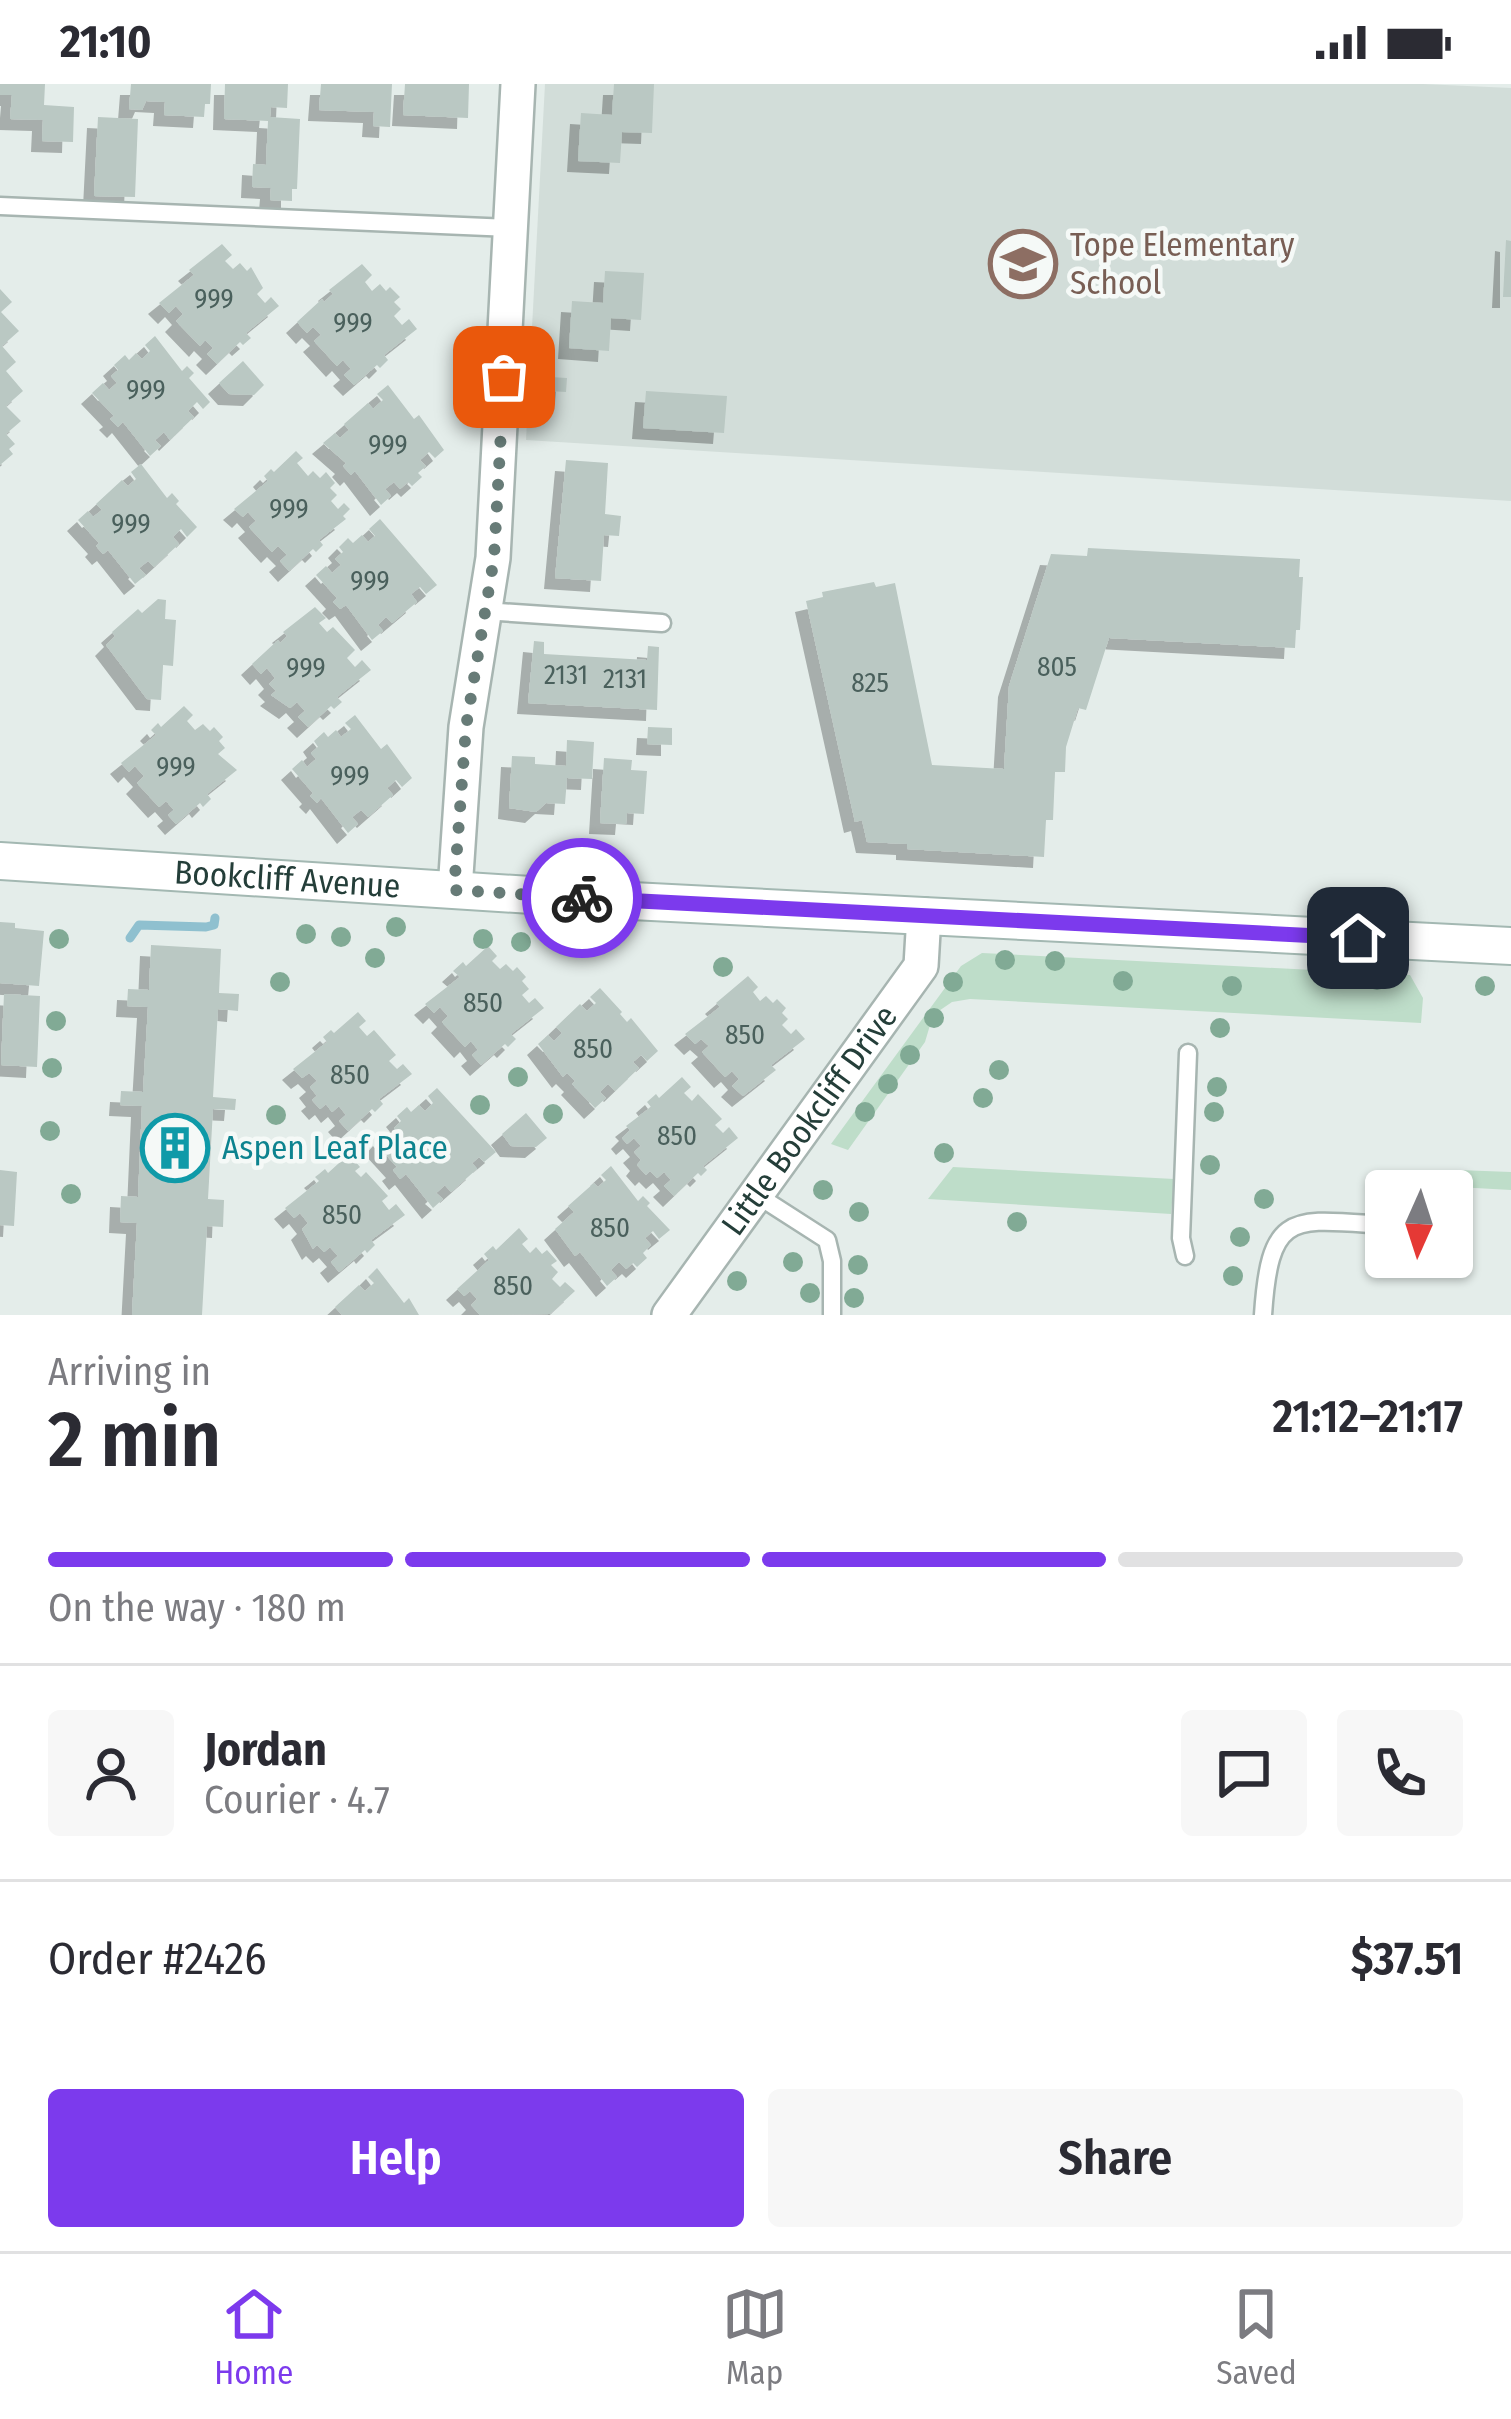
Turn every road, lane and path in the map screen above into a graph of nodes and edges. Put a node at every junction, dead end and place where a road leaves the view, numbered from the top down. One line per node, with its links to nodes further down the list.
1 (518, 84): 3 (street)
2 (0, 206): 3 (lane)
3 (513, 228): 4 (street)
4 (484, 611): 5 (lane); 7 (street)
5 (662, 623)
6 (0, 861): 7 (street, Bookcliff Avenue)
7 (454, 890): 8 (street, Bookcliff Avenue)
8 (924, 915): 9 (street, Bookcliff Avenue); 11 (street, Little Bookcliff Drive)
9 (1511, 946)
10 (1188, 1053): 13 (lane)
11 (757, 1195): 14 (street, Little Bookcliff Drive); 15 (lane)
12 (1365, 1224): 16 (lane)
13 (1185, 1256)
14 (669, 1315)
15 (832, 1315)
16 (1263, 1315)

